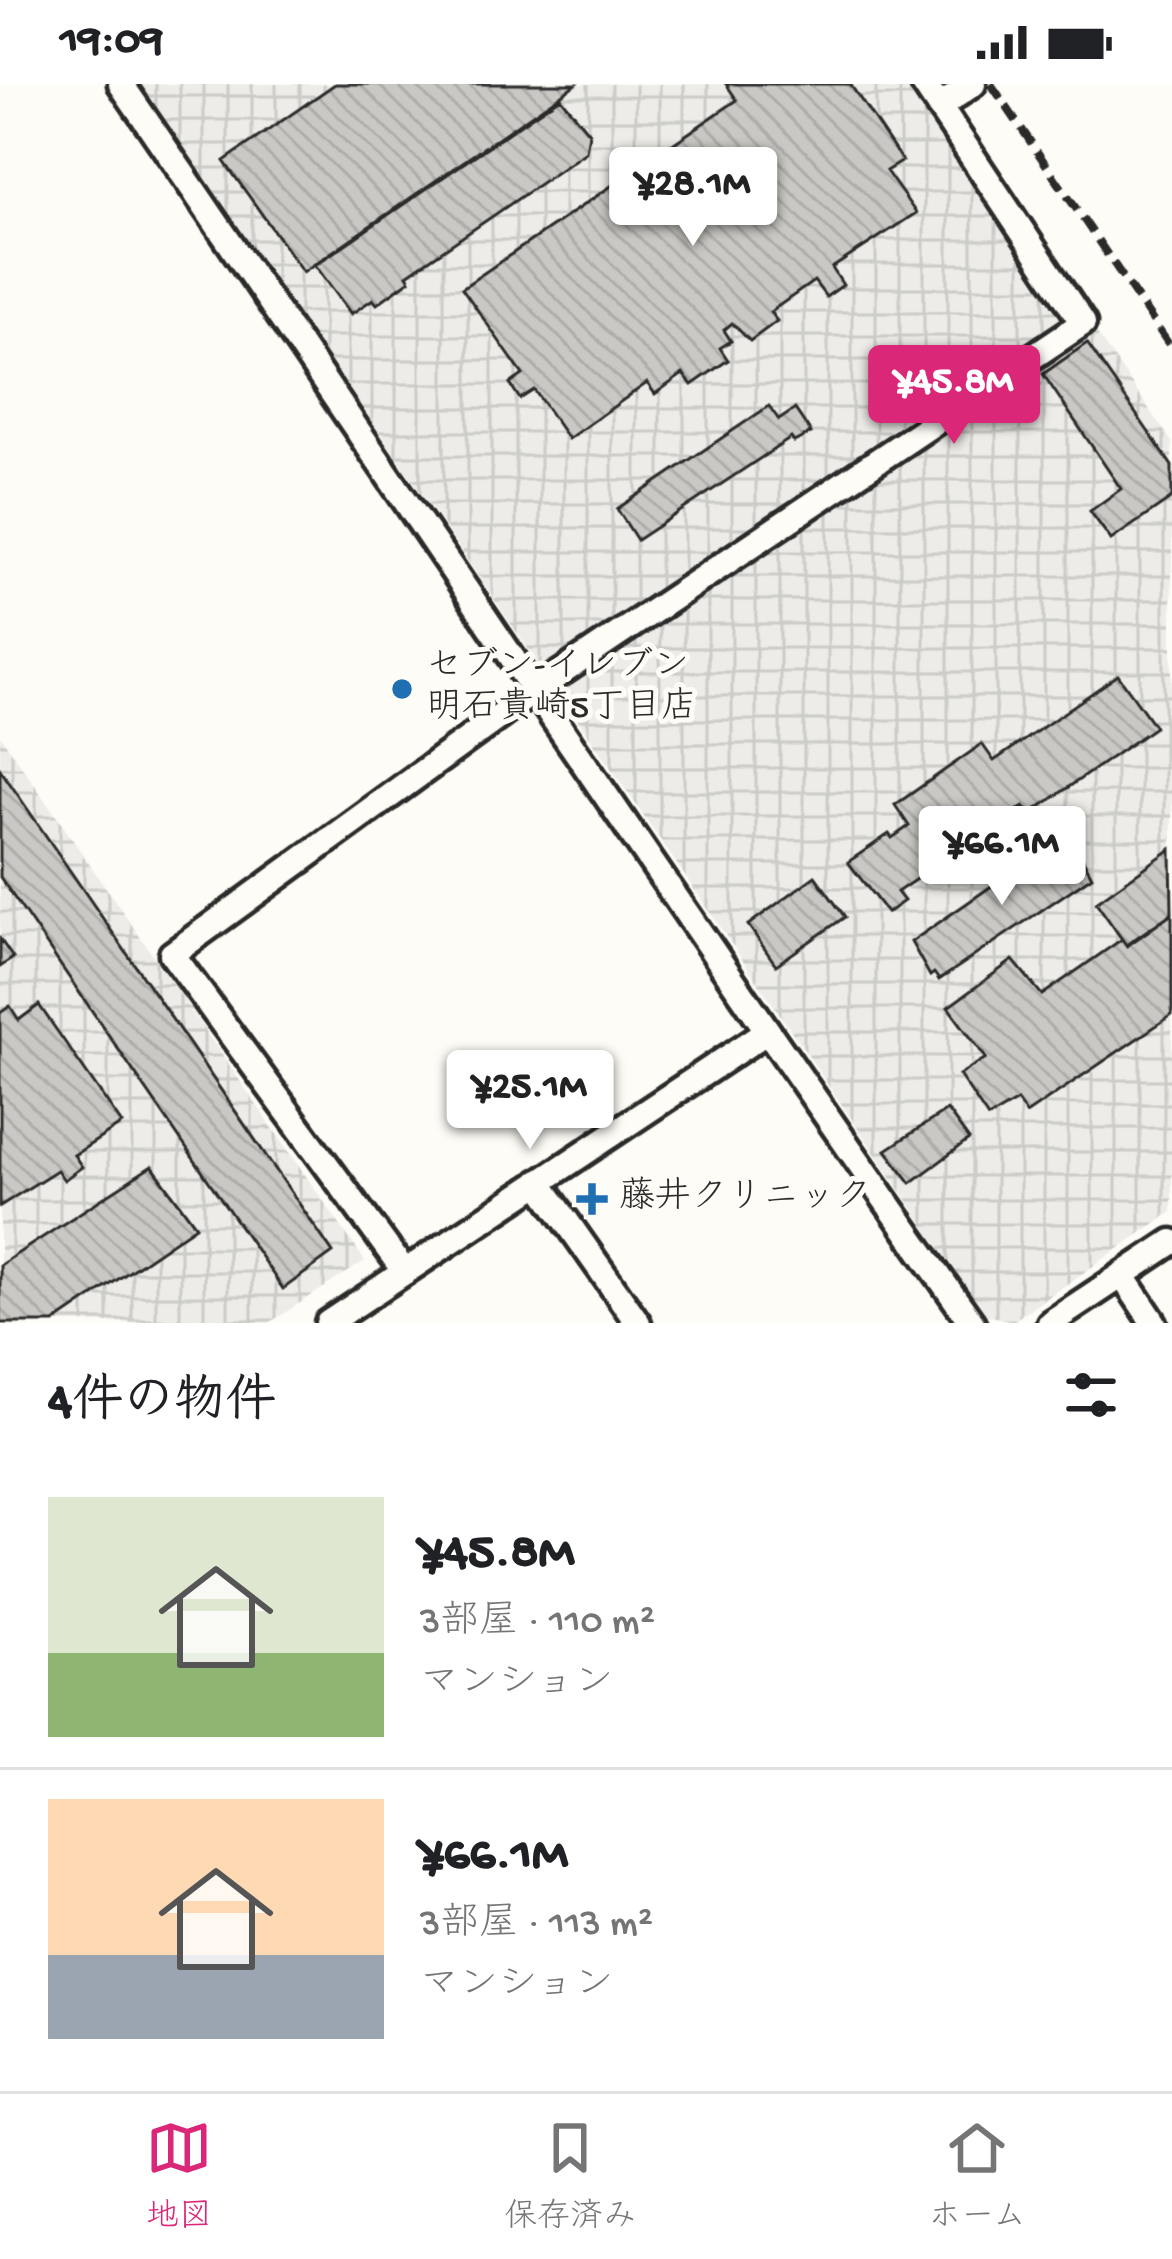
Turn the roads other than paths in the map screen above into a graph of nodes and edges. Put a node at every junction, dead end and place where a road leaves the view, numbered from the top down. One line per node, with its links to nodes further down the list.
1 (122, 84): 5 (street)
2 (924, 84): 4 (street)
3 (973, 84): 4 (street)
4 (939, 107): 5 (street)
5 (537, 689): 6 (street); 9 (street)
6 (766, 1032): 7 (street); 13 (street)
7 (539, 1182): 9 (street); 12 (street)
8 (1172, 1242): 10 (street)
9 (406, 1271): 11 (street)
10 (1122, 1275): 14 (street); 15 (street)
11 (328, 1323)
12 (638, 1323)
13 (972, 1323)
14 (1050, 1323)
15 (1154, 1323)

